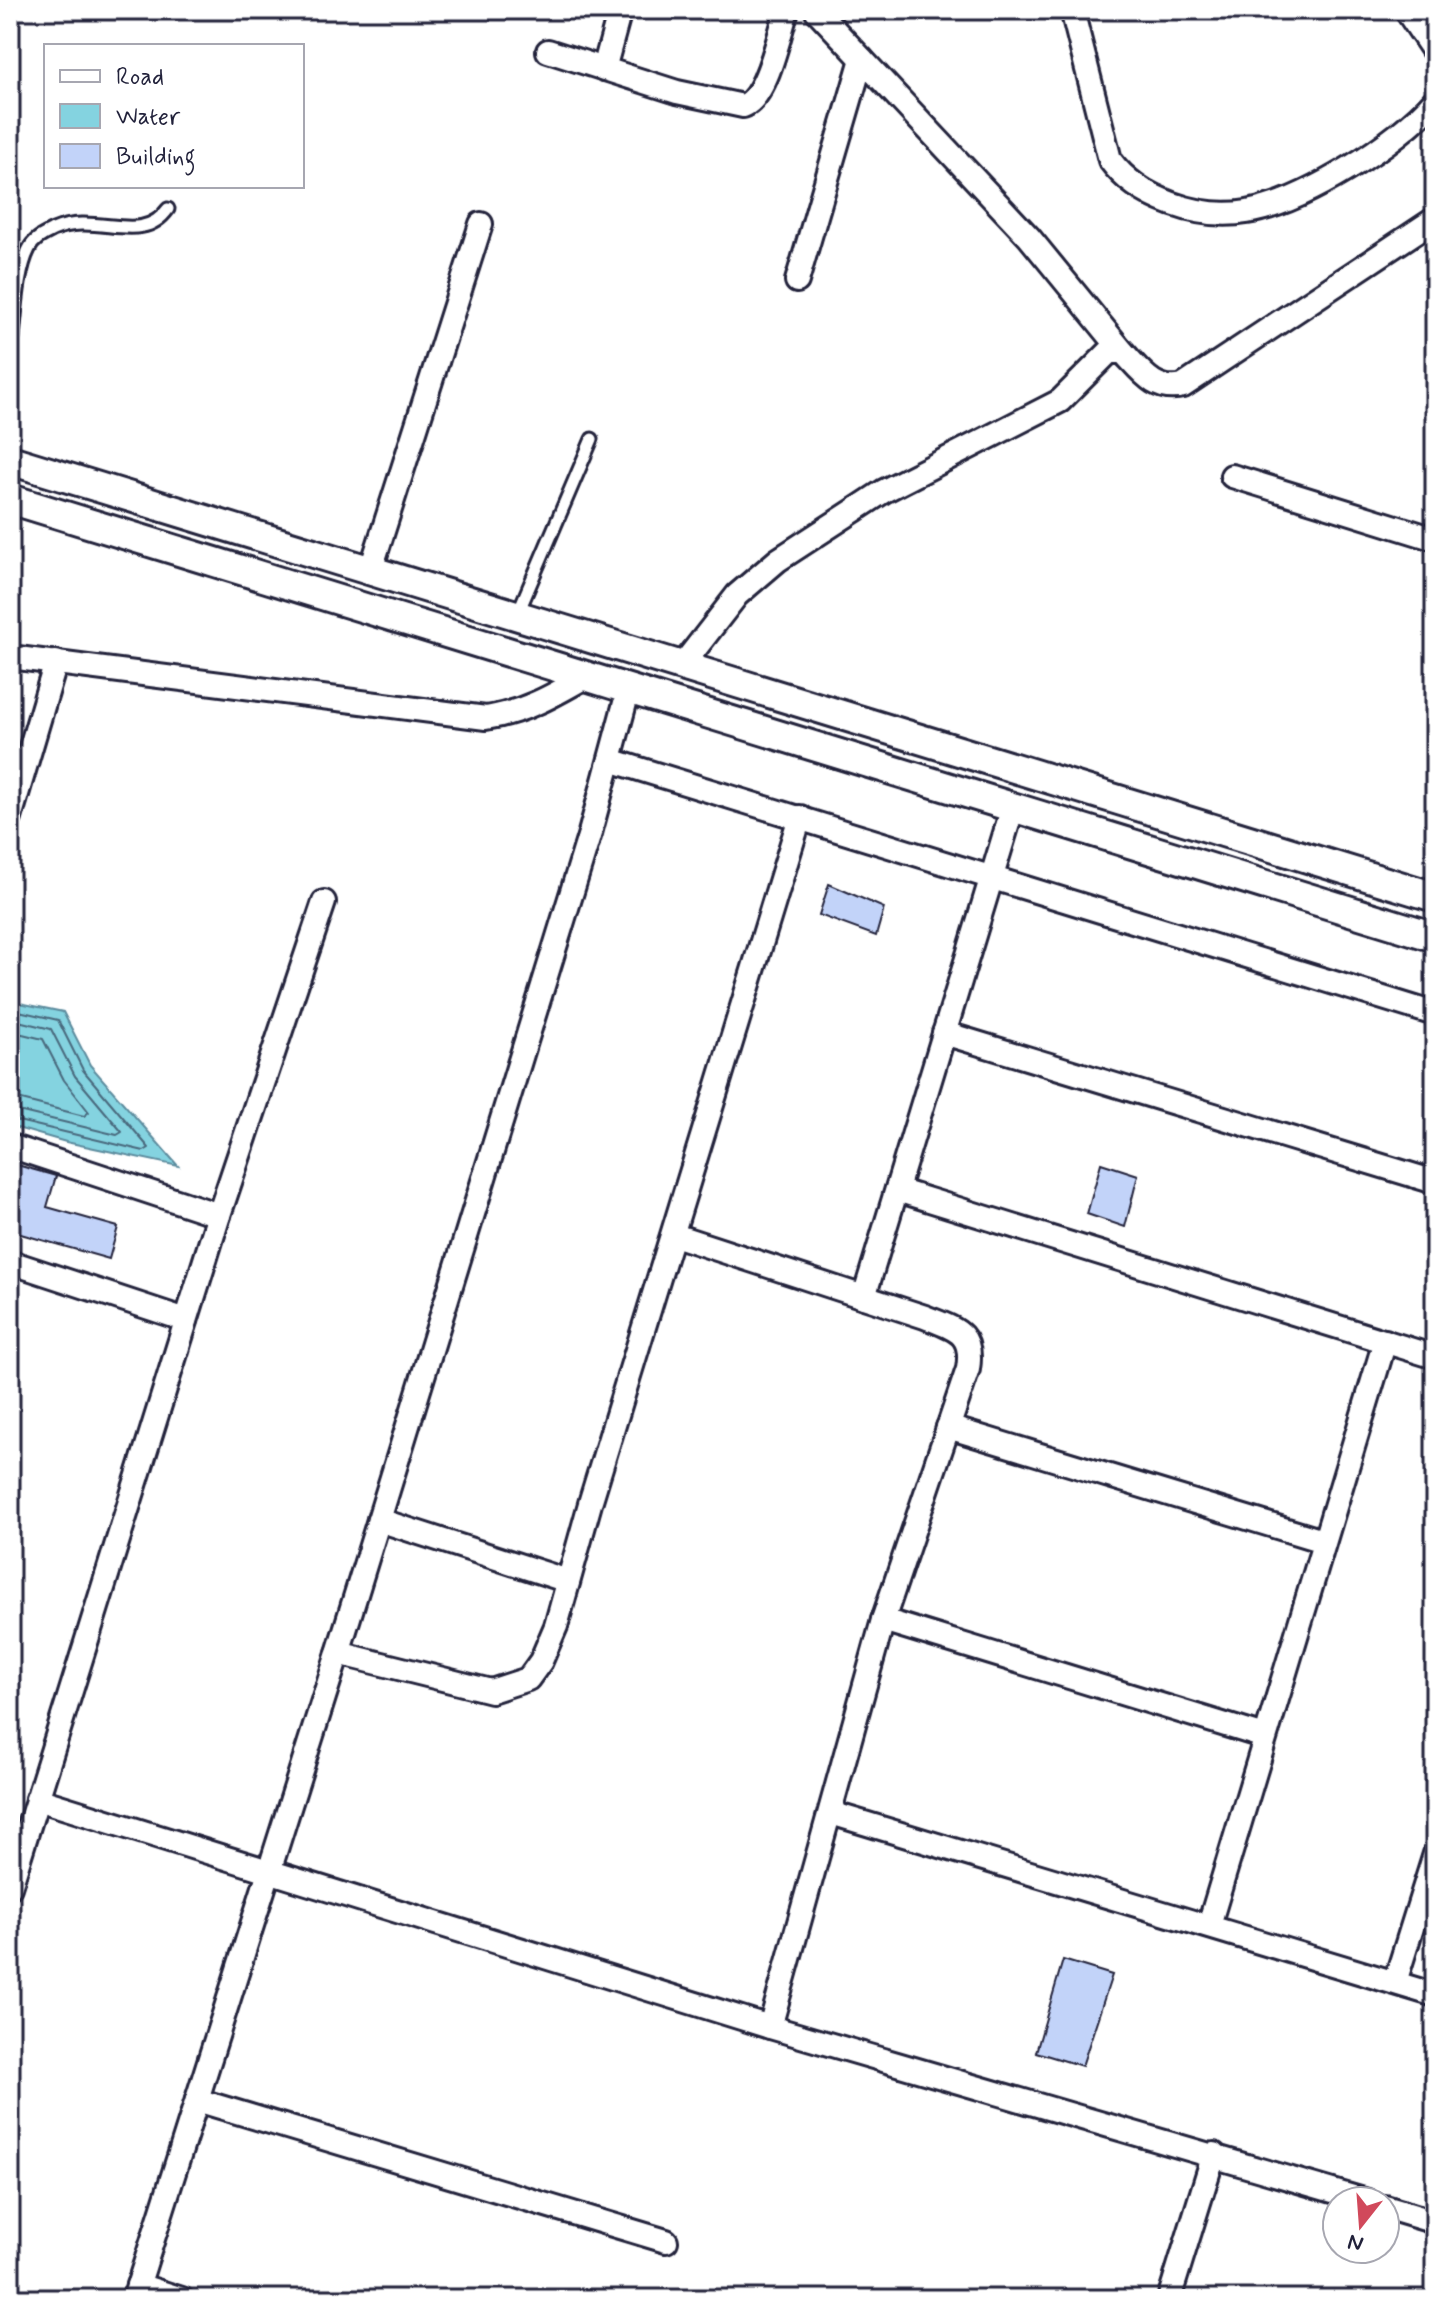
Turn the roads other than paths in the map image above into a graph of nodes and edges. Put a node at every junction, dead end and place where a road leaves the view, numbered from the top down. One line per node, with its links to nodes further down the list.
1 (620, 10): 9 (street)
2 (787, 10): 9 (street)
3 (816, 10): 8 (street)
4 (1072, 10): 10 (street)
5 (1406, 10): 7 (street)
6 (548, 51): 9 (street)
7 (1435, 53)
8 (862, 59): 14 (street); 15 (street)
9 (604, 69)
10 (1435, 100)
11 (168, 209): 16 (lane)
12 (1435, 219): 15 (street)
13 (481, 224): 22 (street)
14 (797, 281)
15 (1123, 352): 26 (street)
16 (10, 359)
17 (592, 439): 23 (lane)
18 (10, 460): 22 (street)
19 (1232, 476): 21 (street)
20 (10, 499): 27 (street)
21 (1435, 539)
22 (370, 572): 23 (street)
23 (516, 617): 26 (street)
24 (10, 657): 25 (street)
25 (56, 662): 27 (street); 32 (street)
26 (681, 667): 34 (street)
27 (587, 676): 28 (street)
28 (629, 688): 29 (street); 30 (street)
29 (610, 760): 31 (street); 50 (street)
30 (1013, 807): 33 (street); 36 (street)
31 (800, 817): 33 (street); 43 (street)
32 (10, 818)
33 (991, 877): 37 (street); 38 (street)
34 (1435, 897)
35 (324, 902): 42 (street)
36 (1435, 937)
37 (1435, 1014)
38 (944, 1033): 40 (street); 41 (street)
39 (10, 1146): 42 (street)
40 (1435, 1182)
41 (897, 1190): 45 (street); 47 (street)
42 (219, 1215): 46 (street)
43 (674, 1235): 45 (street); 52 (street)
44 (10, 1262): 46 (street)
45 (864, 1297): 49 (street)
46 (186, 1320): 56 (street)
47 (1385, 1341): 48 (street); 51 (street)
48 (1435, 1357)
49 (948, 1427): 51 (street); 53 (street)
50 (379, 1520): 52 (street); 54 (street)
51 (1323, 1541): 55 (street)
52 (568, 1581): 54 (street)
53 (883, 1620): 55 (street); 57 (street)
54 (338, 1653): 59 (street)
55 (1265, 1737): 61 (street)
56 (37, 1799): 59 (street); 60 (street)
57 (831, 1813): 61 (street); 64 (street)
58 (1435, 1854): 62 (street)
59 (268, 1871): 64 (street); 65 (street)
60 (10, 1887)
61 (1209, 1925): 62 (street)
62 (1395, 1982): 63 (street)
63 (1435, 1995)
64 (770, 2027): 66 (street)
65 (197, 2100): 70 (street); 71 (street)
66 (1214, 2154): 67 (street); 73 (street)
67 (1321, 2187)
68 (1401, 2212): 69 (street)
69 (1435, 2222)
70 (666, 2241)
71 (136, 2292): 72 (street)
72 (182, 2299)
73 (1169, 2299)

